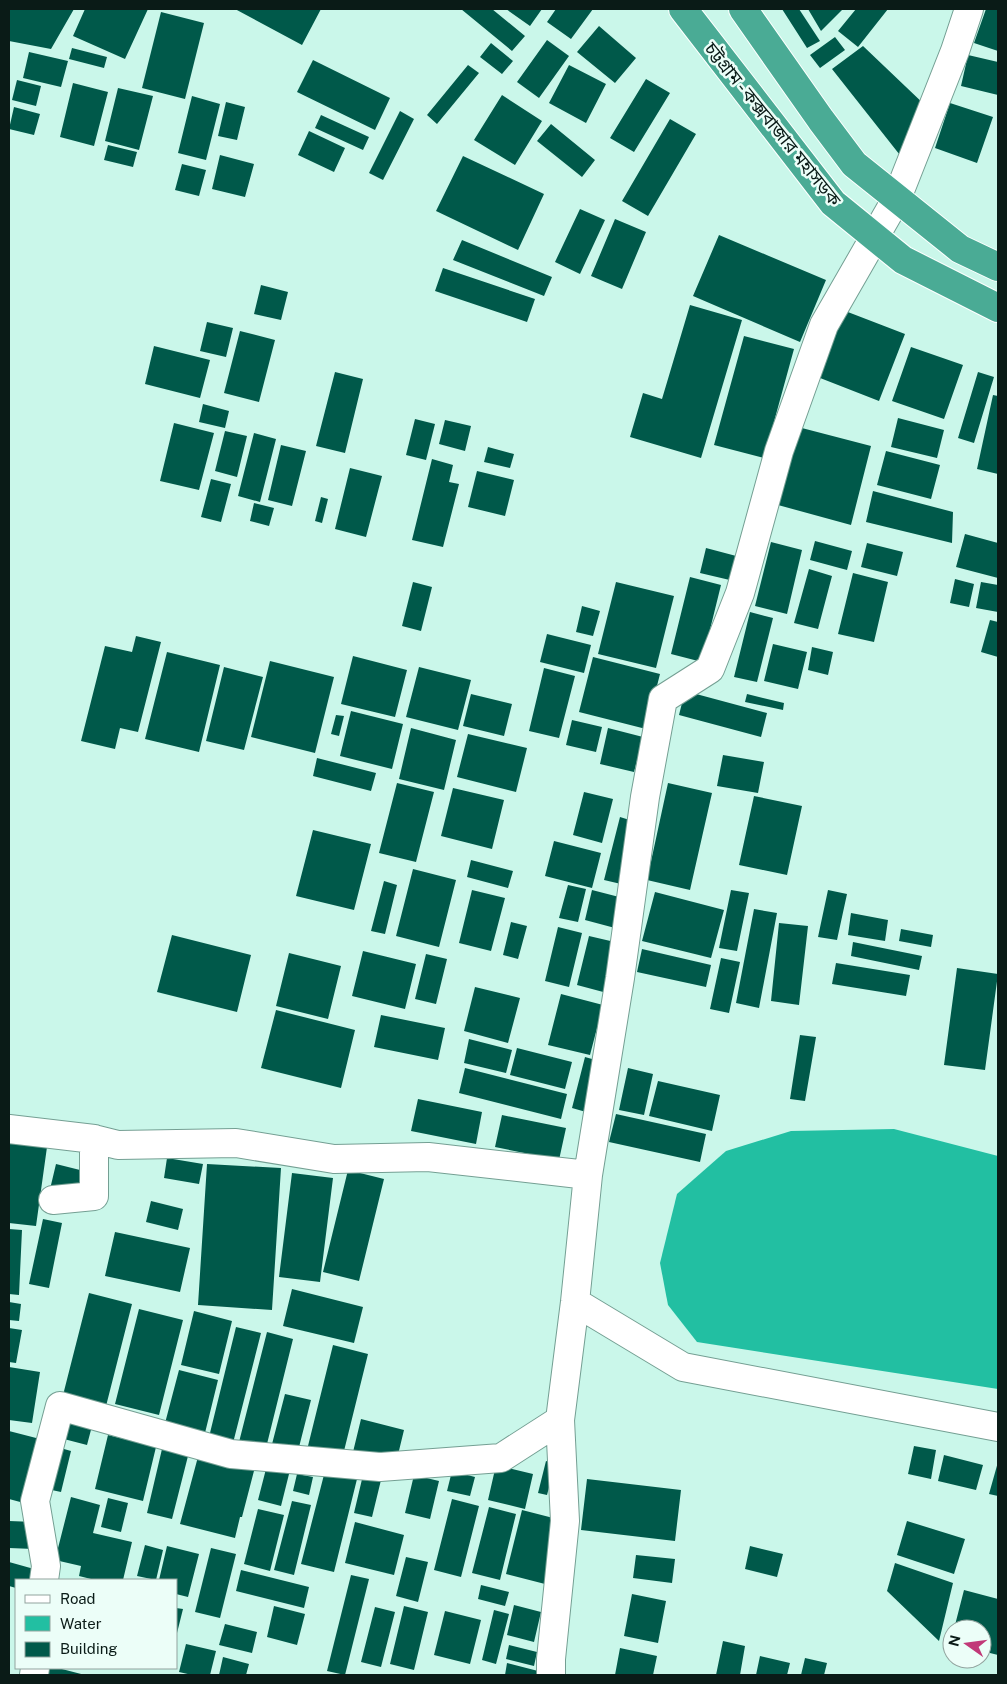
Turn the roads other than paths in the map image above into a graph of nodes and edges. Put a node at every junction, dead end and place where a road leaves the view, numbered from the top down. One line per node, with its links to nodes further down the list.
1 (683, 9): 5 (highway, চট্টগ্রাম - কক্সবাজার মহাসড়ক)
2 (744, 9): 4 (highway)
3 (969, 9): 4 (street)
4 (896, 198): 5 (street); 6 (highway)
5 (874, 236): 7 (highway, চট্টগ্রাম - কক্সবাজার মহাসড়ক); 10 (street)
6 (998, 267)
7 (998, 308)
8 (9, 1129): 9 (street)
9 (94, 1139): 10 (street); 11 (street)
10 (588, 1175): 12 (street)
11 (53, 1200)
12 (575, 1302): 13 (street); 14 (street)
13 (560, 1420): 15 (street); 16 (street)
14 (998, 1427)
15 (44, 1579)
16 (551, 1675)

